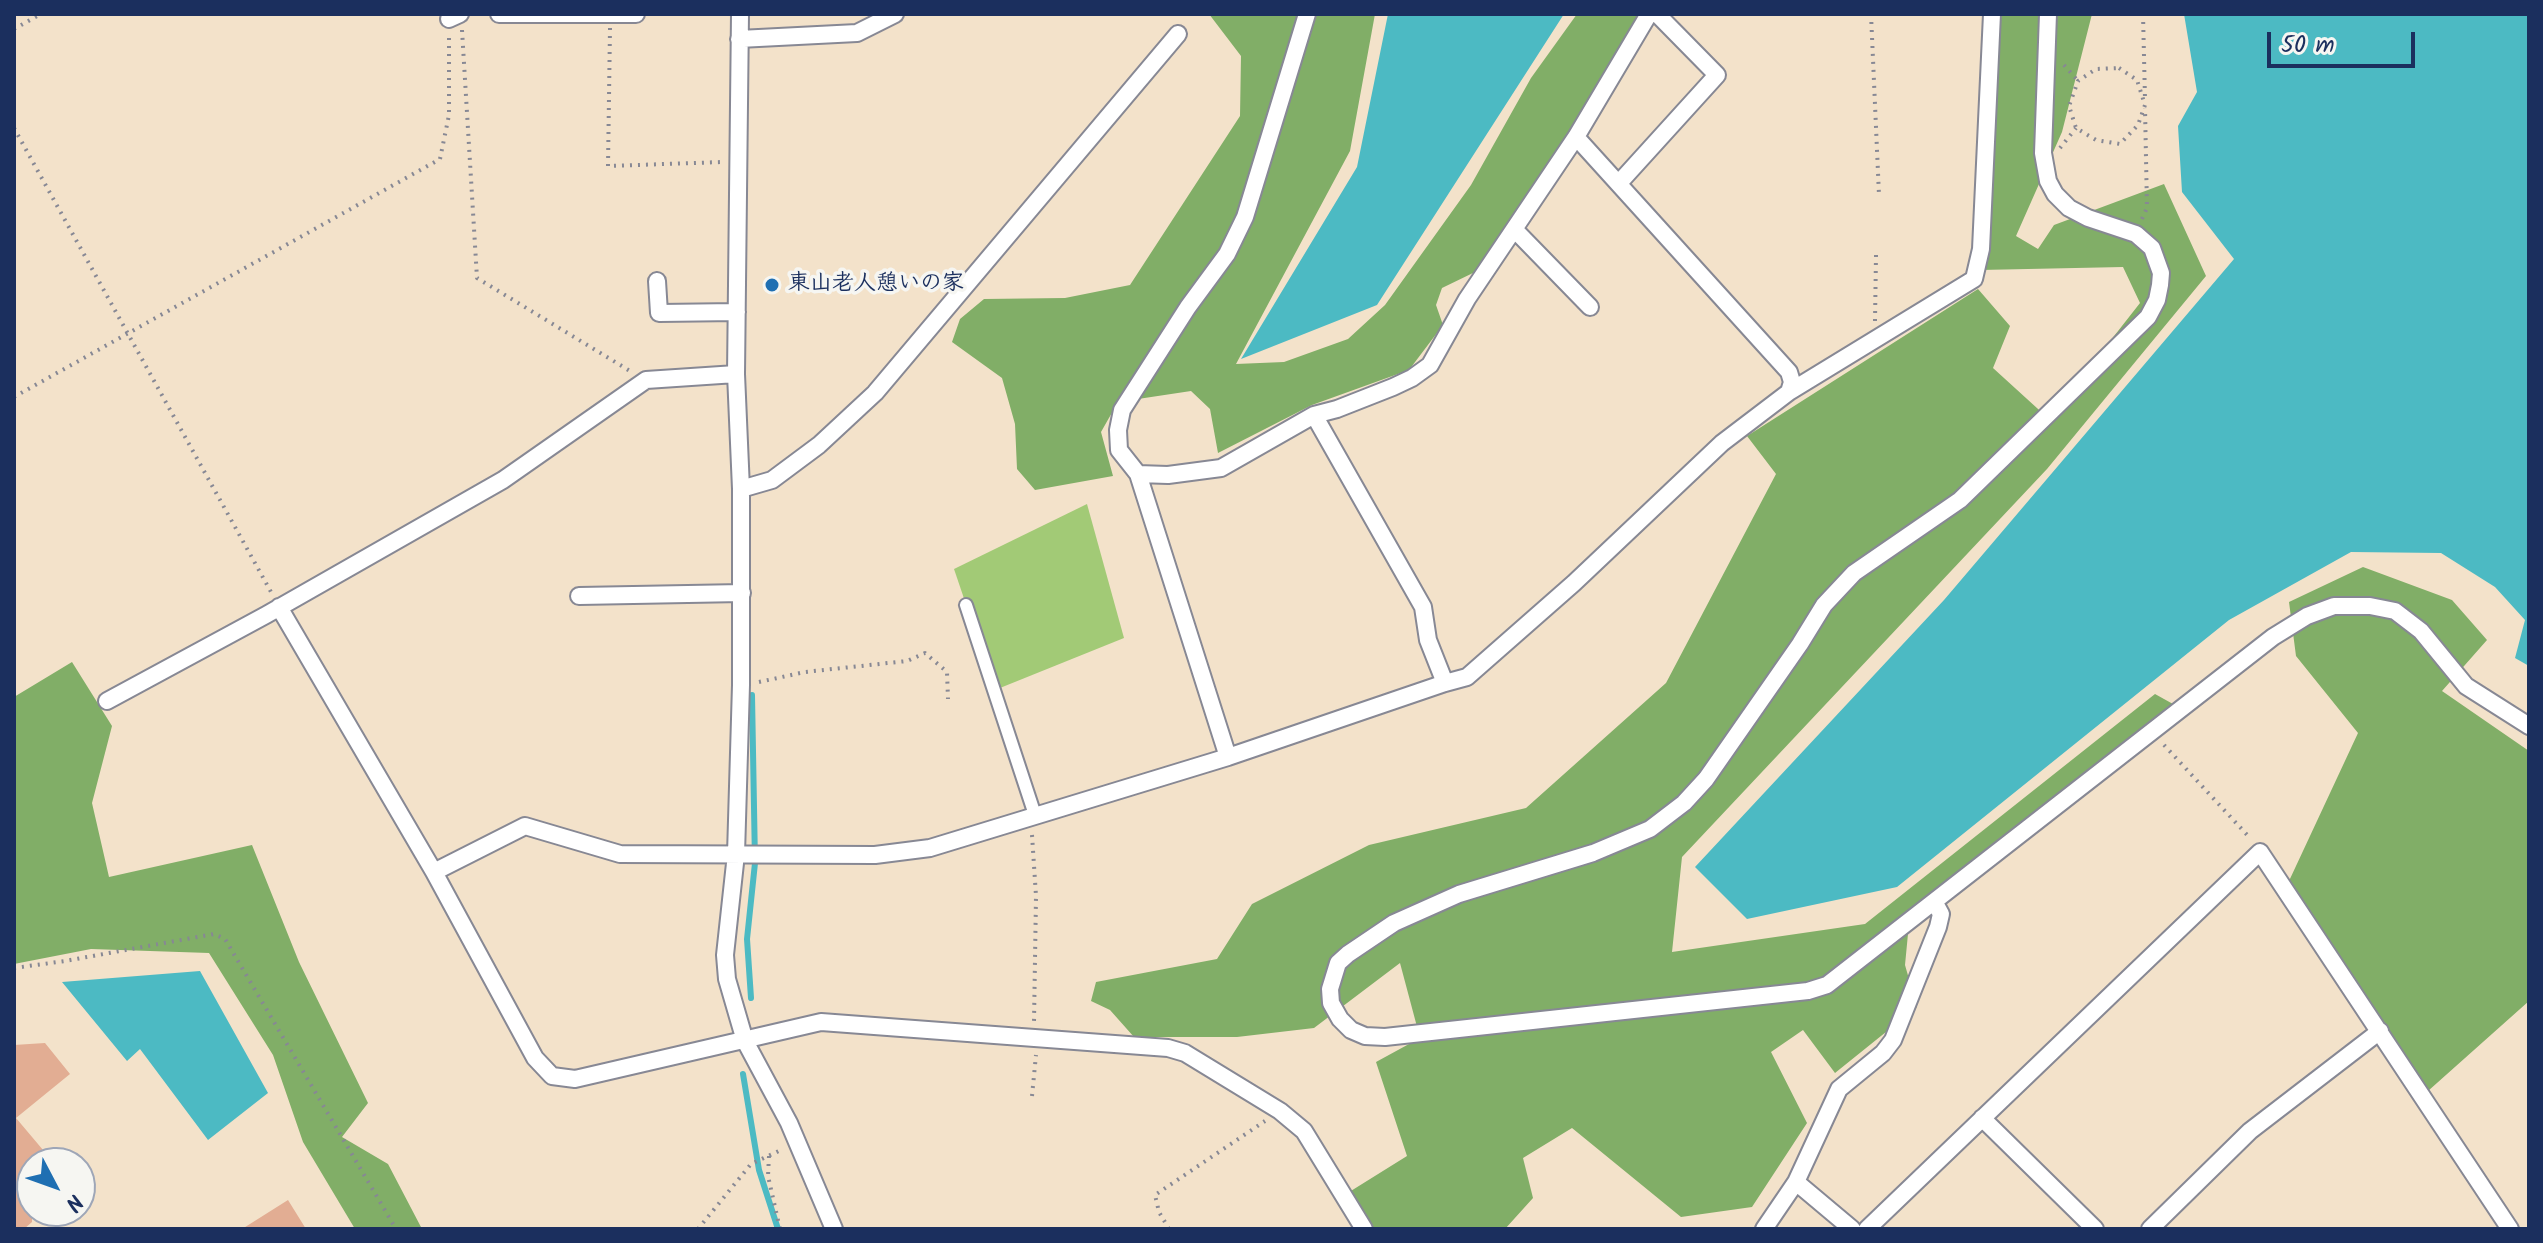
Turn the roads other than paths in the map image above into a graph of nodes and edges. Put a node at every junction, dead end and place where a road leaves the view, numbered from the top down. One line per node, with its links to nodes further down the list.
1 (499, 14): 2 (street)
2 (611, 14): 3 (street)
3 (636, 14)
4 (740, 14): 12 (street)
5 (895, 14): 12 (street)
6 (1307, 14): 22 (street)
7 (1649, 14): 13 (street)
8 (1657, 14): 14 (street)
9 (1992, 14): 20 (street)
10 (2048, 14): 35 (street)
11 (1178, 34): 23 (street)
12 (739, 39): 18 (street)
13 (1576, 137): 14 (street); 15 (street)
14 (1619, 183): 20 (street)
15 (1515, 230): 17 (street); 21 (street)
16 (657, 281): 18 (street)
17 (1590, 307)
18 (737, 312): 19 (street)
19 (736, 374): 23 (street); 27 (street)
20 (1789, 392): 28 (street)
21 (1314, 415): 22 (street); 28 (street)
22 (1138, 474): 31 (street)
23 (741, 489): 24 (street)
24 (742, 593): 25 (street); 33 (street)
25 (579, 596)
26 (966, 605): 32 (street)
27 (279, 607): 29 (street); 34 (street)
28 (1445, 683): 31 (street)
29 (107, 701)
30 (2529, 726): 35 (street)
31 (1228, 757): 32 (street)
32 (1031, 817): 33 (street)
33 (736, 854): 34 (street); 37 (street)
34 (434, 872): 37 (street)
35 (1935, 903): 39 (street)
36 (2380, 1031): 38 (street); 46 (street); 47 (street)
37 (745, 1041): 40 (street); 41 (street)
38 (1982, 1118): 44 (street); 45 (street)
39 (1796, 1182): 42 (street); 43 (street)
40 (834, 1229)
41 (1364, 1229)
42 (1764, 1229)
43 (1852, 1229)
44 (1867, 1229)
45 (2095, 1229)
46 (2150, 1229)
47 (2510, 1229)

